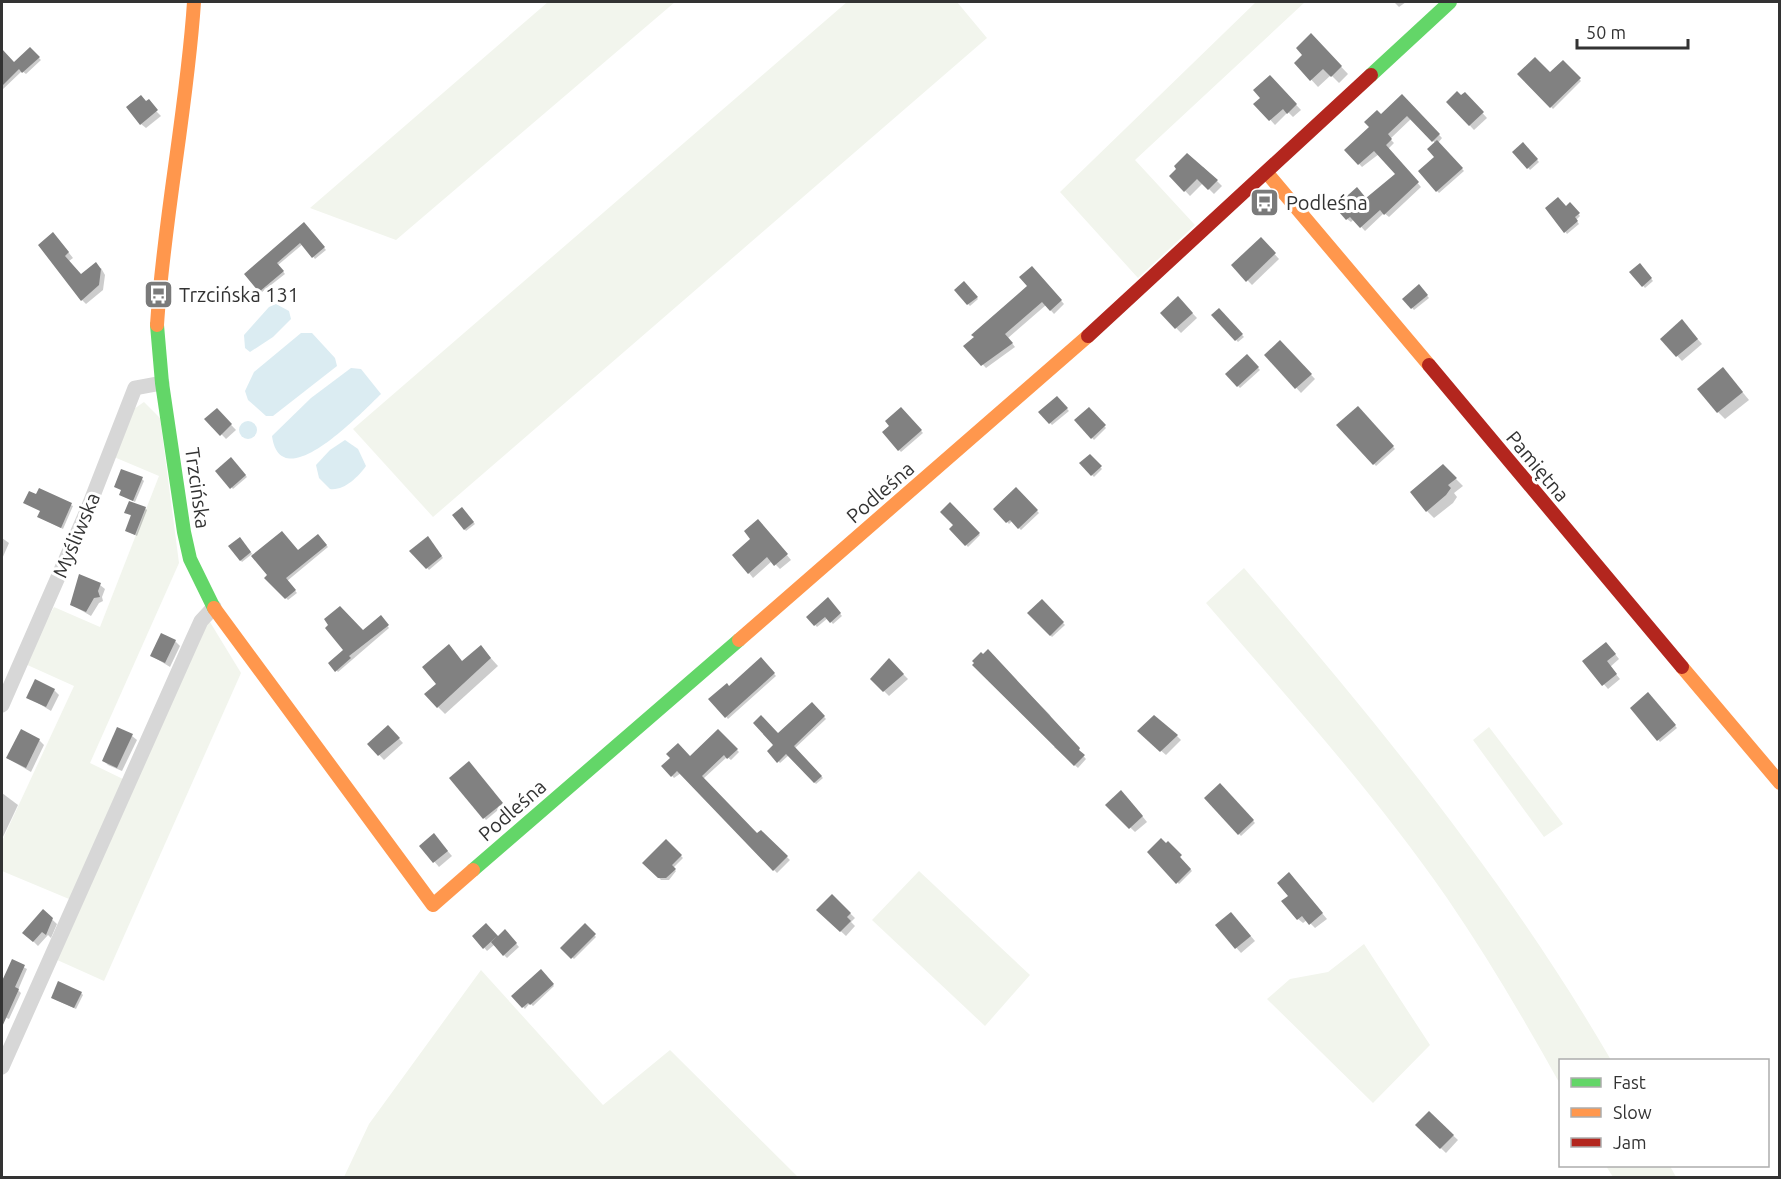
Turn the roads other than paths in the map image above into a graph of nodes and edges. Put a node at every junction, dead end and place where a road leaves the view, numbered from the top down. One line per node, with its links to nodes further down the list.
1 (194, 2): 4 (street, Trzcińska)
2 (1450, 2): 3 (street, Podleśna)
3 (1267, 173): 7 (street, Pamiętna); 8 (street, Podleśna)
4 (162, 384): 5 (street, Trzcińska); 6 (street, Myśliwska)
5 (214, 607): 8 (street, Trzcińska); 9 (street)
6 (2, 705)
7 (1779, 783)
8 (433, 905)
9 (2, 1067)

